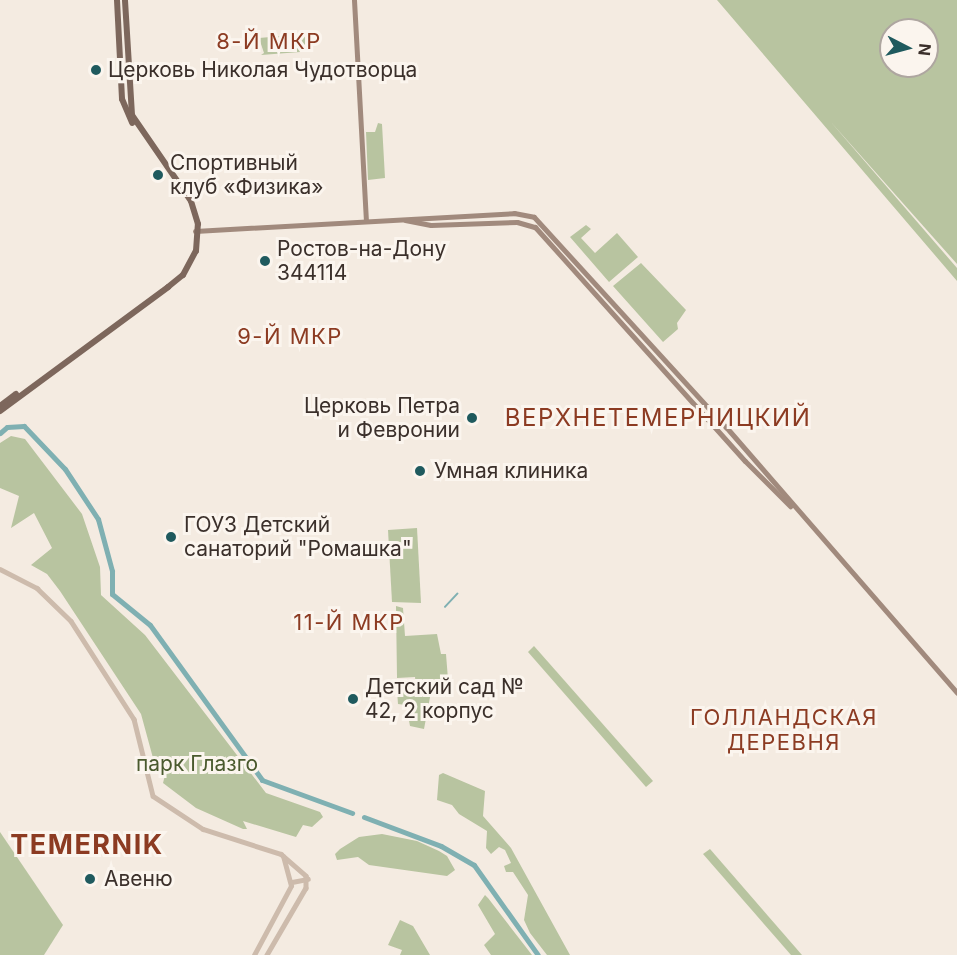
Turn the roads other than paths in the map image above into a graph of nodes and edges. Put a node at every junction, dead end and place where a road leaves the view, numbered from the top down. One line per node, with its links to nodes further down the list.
1 (117, 0): 4 (main road)
2 (125, 0): 4 (main road)
3 (354, 0): 7 (main road)
4 (126, 98): 9 (main road)
5 (464, 216): 6 (main road); 8 (main road); 11 (main road)
6 (400, 219): 7 (main road); 8 (main road)
7 (366, 221): 9 (main road)
8 (459, 224): 12 (main road)
9 (196, 231): 10 (main road)
10 (194, 251): 14 (main road); 16 (main road)
11 (586, 272): 12 (main road); 13 (main road)
12 (577, 273): 15 (main road)
13 (705, 404): 15 (main road); 17 (main road)
14 (0, 406)
15 (698, 410): 18 (main road)
16 (0, 411)
17 (759, 464): 18 (main road); 19 (main road)
18 (753, 470): 19 (main road)
19 (799, 513): 21 (main road)
20 (0, 569): 22 (street)
21 (957, 693)
22 (281, 854): 23 (street); 24 (street)
23 (308, 879): 24 (street); 26 (street)
24 (292, 882): 25 (street)
25 (254, 955)
26 (267, 955)

